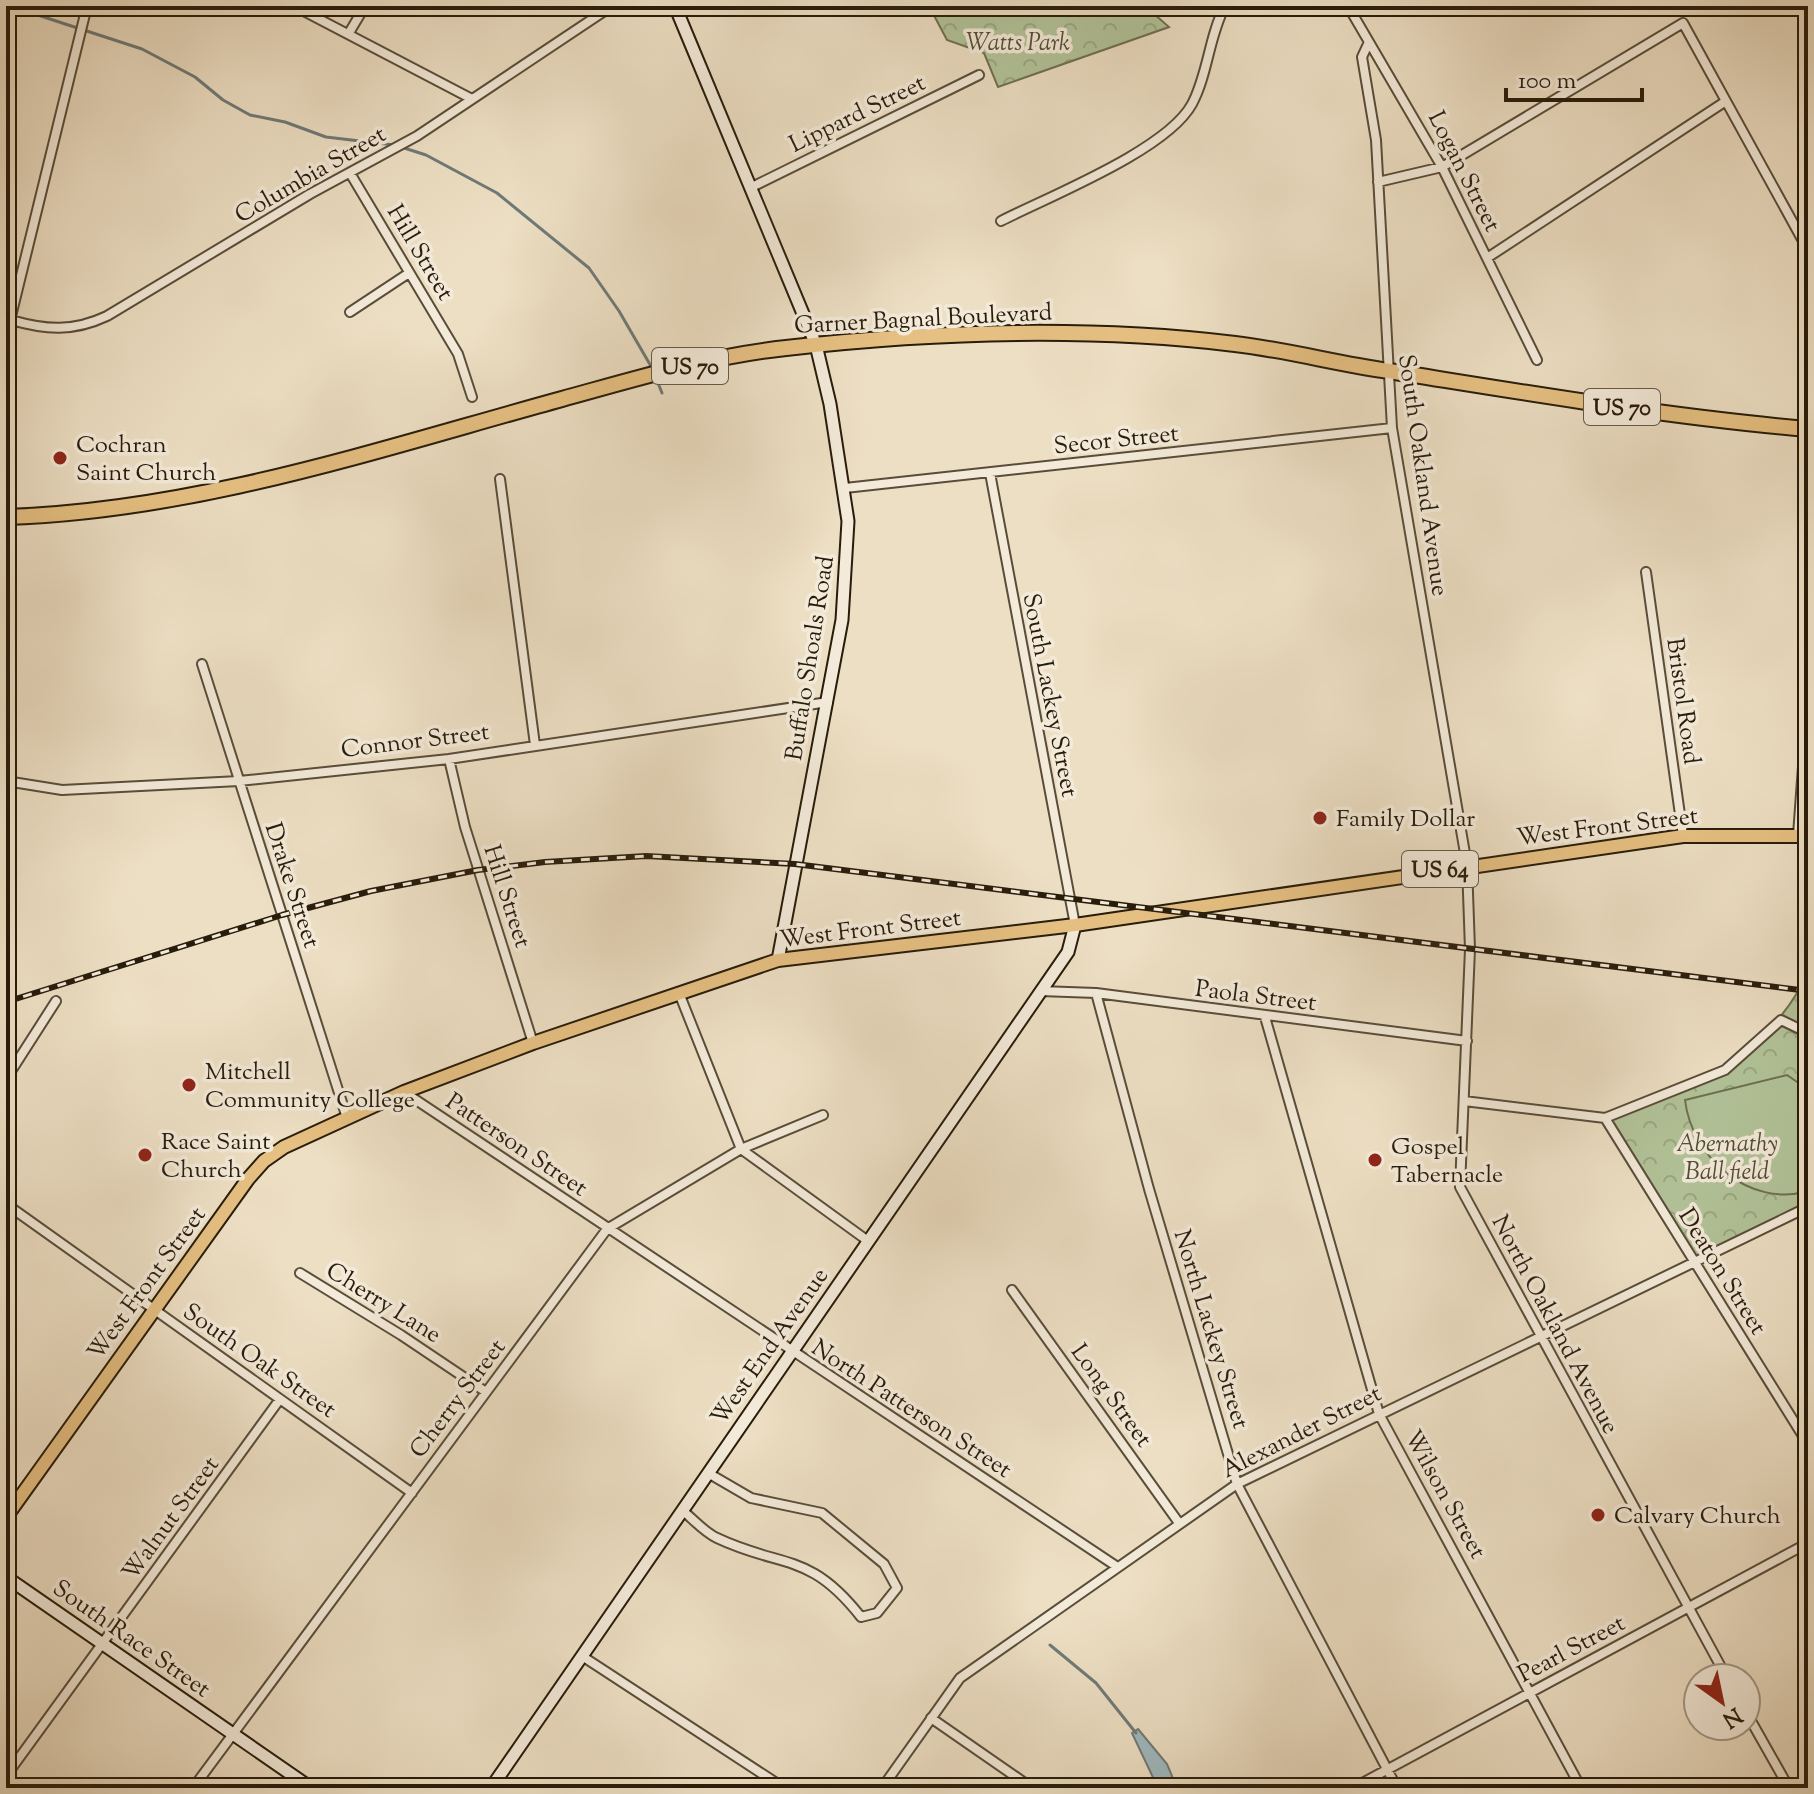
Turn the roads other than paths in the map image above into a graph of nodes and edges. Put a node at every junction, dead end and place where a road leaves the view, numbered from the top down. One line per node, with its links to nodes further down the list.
1 (87, 6): 22 (street)
2 (294, 6): 8 (street)
3 (365, 6): 8 (street)
4 (612, 6): 11 (street, Columbia Street)
5 (675, 6): 16 (street, Buffalo Shoals Road)
6 (1225, 6): 17 (street)
7 (1348, 6): 9 (street, Logan Street)
8 (349, 33): 11 (street)
9 (1369, 42): 13 (street, Logan Street); 15 (street, South Oakland Avenue)
10 (979, 75): 16 (street, Lippard Street)
11 (472, 99): 14 (street, Columbia Street)
12 (1726, 101): 13 (street); 18 (street); 19 (street)
13 (1442, 167): 15 (street); 19 (street, Logan Street)
14 (350, 173): 20 (street, Hill Street); 22 (street, Columbia Street)
15 (1378, 182): 26 (street, South Oakland Avenue)
16 (752, 187): 24 (street, Buffalo Shoals Road)
17 (1001, 221)
18 (1808, 250)
19 (1487, 258): 25 (street, Logan Street)
20 (409, 273): 21 (street); 27 (street, Hill Street)
21 (350, 312)
22 (11, 320): 23 (street)
23 (6, 337)
24 (816, 345): 26 (highway, Garner Bagnal Boulevard / US 70); 32 (street, Buffalo Shoals Road); 33 (highway, Garner Bagnal Boulevard / US 70)
25 (1537, 360)
26 (1386, 371): 28 (street, South Oakland Avenue); 29 (highway, Garner Bagnal Boulevard / US 70)
27 (472, 397)
28 (1392, 428): 30 (street, Secor Street); 44 (street, South Oakland Avenue)
29 (1808, 429)
30 (990, 473): 32 (street, Secor Street); 45 (street, South Lackey Street)
31 (500, 479): 38 (street)
32 (845, 488): 37 (street, Buffalo Shoals Road)
33 (6, 517)
34 (1646, 572): 42 (street, Bristol Road)
35 (202, 664): 41 (street, Drake Street)
36 (1808, 698): 43 (street)
37 (828, 702): 38 (street, Connor Street); 46 (street, Buffalo Shoals Road)
38 (535, 745): 39 (street, Connor Street)
39 (449, 759): 41 (street, Connor Street); 54 (street, Hill Street)
40 (6, 781): 41 (street, Connor Street)
41 (239, 781): 59 (street, Drake Street)
42 (1683, 836): 43 (main road, West Front Street / US 64); 44 (main road, West Front Street / US 64)
43 (1803, 836)
44 (1467, 865): 45 (main road, West Front Street / US 64); 53 (street, North Oakland Avenue)
45 (1075, 925): 46 (main road, West Front Street / US 64); 47 (street, West End Avenue)
46 (778, 960): 48 (main road, West Front Street / US 64)
47 (1040, 991): 49 (street, Paola Street); 65 (street, West End Avenue)
48 (679, 993): 54 (main road, West Front Street / US 64); 61 (street)
49 (1096, 993): 51 (street, Paola Street); 77 (street, North Lackey Street)
50 (56, 1001): 55 (street)
51 (1265, 1017): 53 (street, Paola Street); 74 (street, Wilson Street)
52 (1808, 1033): 60 (street)
53 (1467, 1041): 57 (street, North Oakland Avenue)
54 (533, 1043): 56 (main road, West Front Street / US 64)
55 (6, 1079)
56 (404, 1092): 59 (main road, West Front Street / US 64); 64 (street, Patterson Street)
57 (1464, 1101): 60 (street); 70 (street, North Oakland Avenue)
58 (823, 1115): 61 (street, Cherry Street)
59 (347, 1118): 69 (main road, West Front Street / US 64)
60 (1605, 1118): 66 (street, Deaton Street)
61 (741, 1149): 64 (street, Cherry Street); 65 (street)
62 (6, 1204): 69 (street, South Oak Street)
63 (1808, 1207): 66 (street, Alexander Street)
64 (607, 1229): 71 (street, North Patterson Street); 72 (street, Cherry Street)
65 (868, 1241): 71 (street, West End Avenue)
66 (1694, 1262): 70 (street, Alexander Street); 75 (street, Deaton Street)
67 (300, 1273): 72 (street, Cherry Lane)
68 (1012, 1290): 81 (street, Long Street)
69 (154, 1309): 73 (street, South Oak Street); 80 (main road, West Front Street / US 64)
70 (1539, 1337): 74 (street, Alexander Street); 85 (street, North Oakland Avenue)
71 (791, 1352): 76 (street, West End Avenue); 83 (street, North Patterson Street)
72 (486, 1392): 78 (street, Cherry Street)
73 (280, 1399): 78 (street, South Oak Street); 86 (street, Walnut Street)
74 (1379, 1414): 77 (street, Alexander Street); 89 (street, Wilson Street)
75 (1808, 1444)
76 (708, 1473): 79 (street, West End Avenue); 79 (street)
77 (1237, 1484): 81 (street, Alexander Street); 93 (street, North Lackey Street)
78 (412, 1493): 91 (street, Cherry Street)
79 (682, 1510): 87 (street, West End Avenue)
80 (6, 1517)
81 (1179, 1523): 83 (street, Alexander Street)
82 (1808, 1543): 85 (street, Pearl Street)
83 (1116, 1566): 90 (street, Alexander Street)
84 (6, 1577): 86 (street, South Race Street)
85 (1688, 1609): 88 (street, North Oakland Avenue); 89 (street, Pearl Street)
86 (103, 1646): 91 (street, South Race Street); 94 (street, Walnut Street)
87 (582, 1656): 97 (street, West End Avenue); 98 (street)
88 (1718, 1662)
89 (1530, 1692): 93 (street, Pearl Street); 103 (street, Wilson Street)
90 (931, 1718): 99 (street, Alexander Street); 100 (street)
91 (233, 1735): 95 (street, Cherry Street); 96 (street, South Race Street)
92 (1762, 1740): 104 (street)
93 (1387, 1770): 101 (street, Pearl Street); 102 (street, North Lackey Street)
94 (6, 1776)
95 (193, 1788)
96 (311, 1788)
97 (491, 1788)
98 (784, 1788)
99 (882, 1788)
100 (1032, 1788)
101 (1353, 1788)
102 (1397, 1788)
103 (1581, 1788)
104 (1789, 1788)

